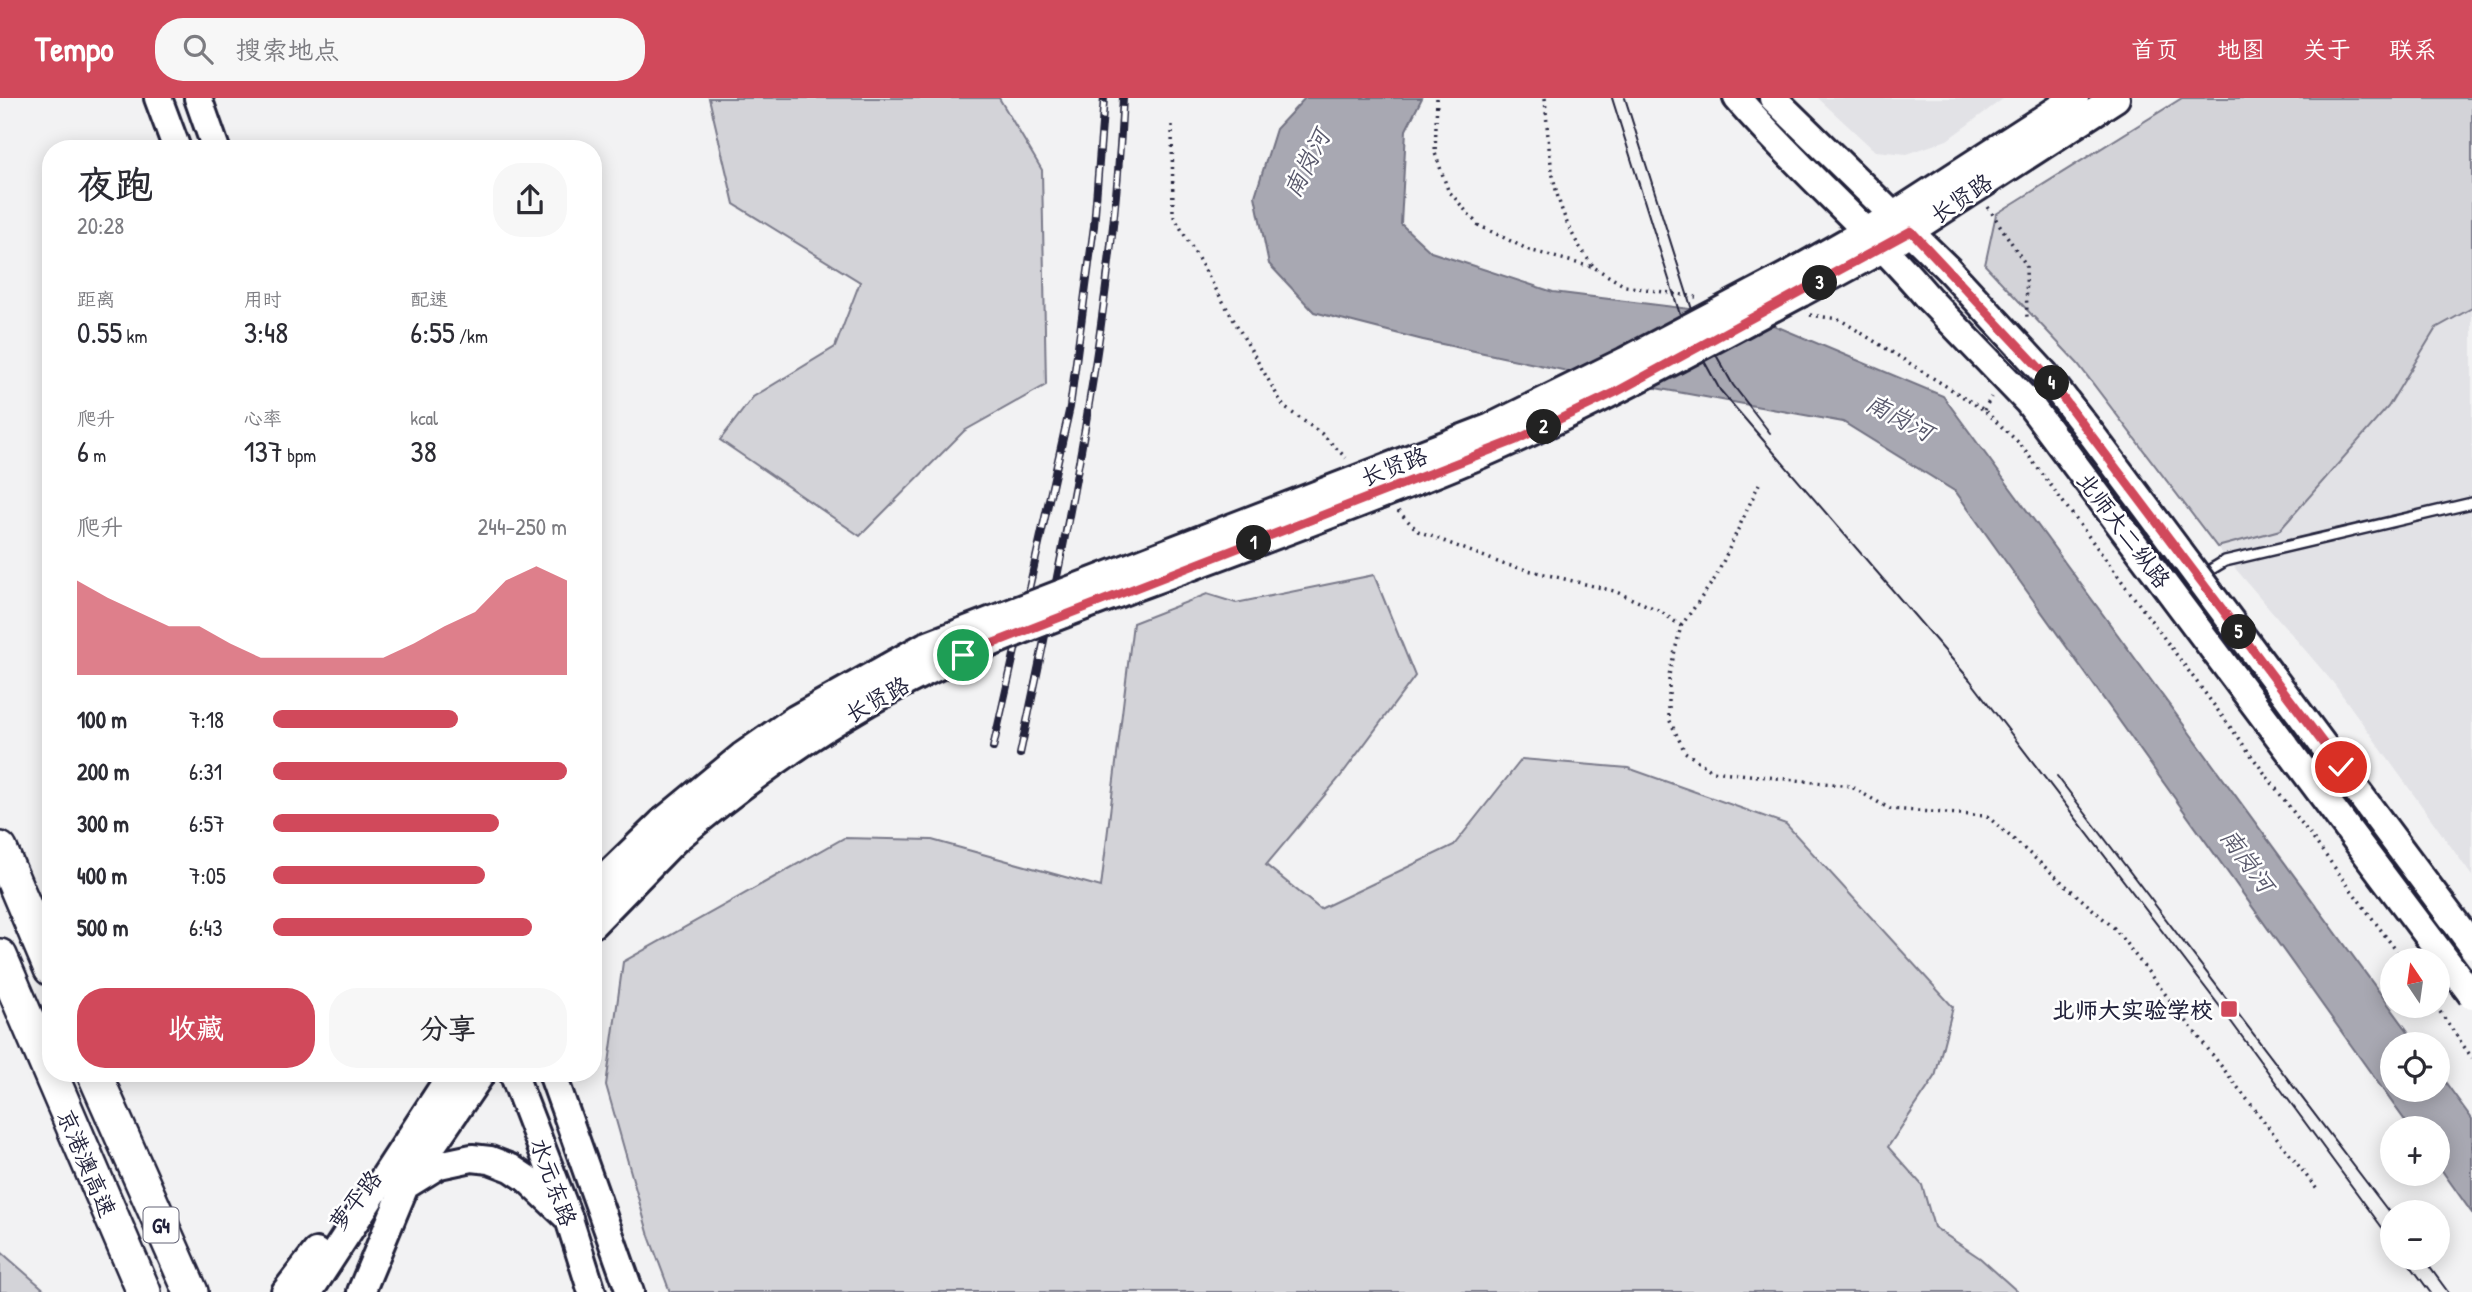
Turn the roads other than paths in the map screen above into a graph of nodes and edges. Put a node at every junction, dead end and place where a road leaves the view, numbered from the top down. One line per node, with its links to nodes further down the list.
1 (158, 98): 7 (street)
2 (198, 98): 8 (street)
3 (1737, 98): 10 (street, 北师大二纵路)
4 (1773, 98): 9 (street, 北师大二纵路)
5 (2076, 98): 9 (street, 长贤路)
6 (2116, 98): 9 (street, 长贤路)
7 (174, 140)
8 (213, 140)
9 (1903, 223): 10 (street, 长贤路); 12 (street, 北师大二纵路, bridge)
10 (1876, 239): 13 (street, 北师大二纵路, bridge); 14 (street, 长贤路, bridge)
11 (2472, 503): 12 (lane)
12 (2200, 576): 13 (lane); 18 (street, 北师大二纵路, bridge)
13 (2176, 599): 21 (street, 北师大二纵路, bridge)
14 (669, 830): 16 (street); 17 (street)
15 (0, 849): 19 (highway)
16 (602, 879)
17 (602, 913)
18 (2472, 945)
19 (42, 949)
20 (0, 956): 22 (highway, 京港澳高速 / G4)
21 (2472, 995)
22 (42, 1057)
23 (52, 1082): 32 (highway, 京港澳高速 / G4)
24 (98, 1082): 33 (highway, 京港澳高速 / G4)
25 (446, 1082): 29 (street, 萝平路)
26 (476, 1082): 30 (street, 萝平路)
27 (516, 1082): 31 (street, 水元东路)
28 (555, 1082): 39 (street, 水元东路)
29 (427, 1110): 34 (street, 萝平路); 35 (street, 萝平路)
30 (405, 1186): 31 (street); 36 (street, 萝平路); 37 (street, 萝平路)
31 (569, 1219): 38 (street, 水元东路)
32 (144, 1292)
33 (191, 1292)
34 (285, 1292)
35 (309, 1292)
36 (345, 1292)
37 (360, 1292)
38 (592, 1292)
39 (630, 1292)

